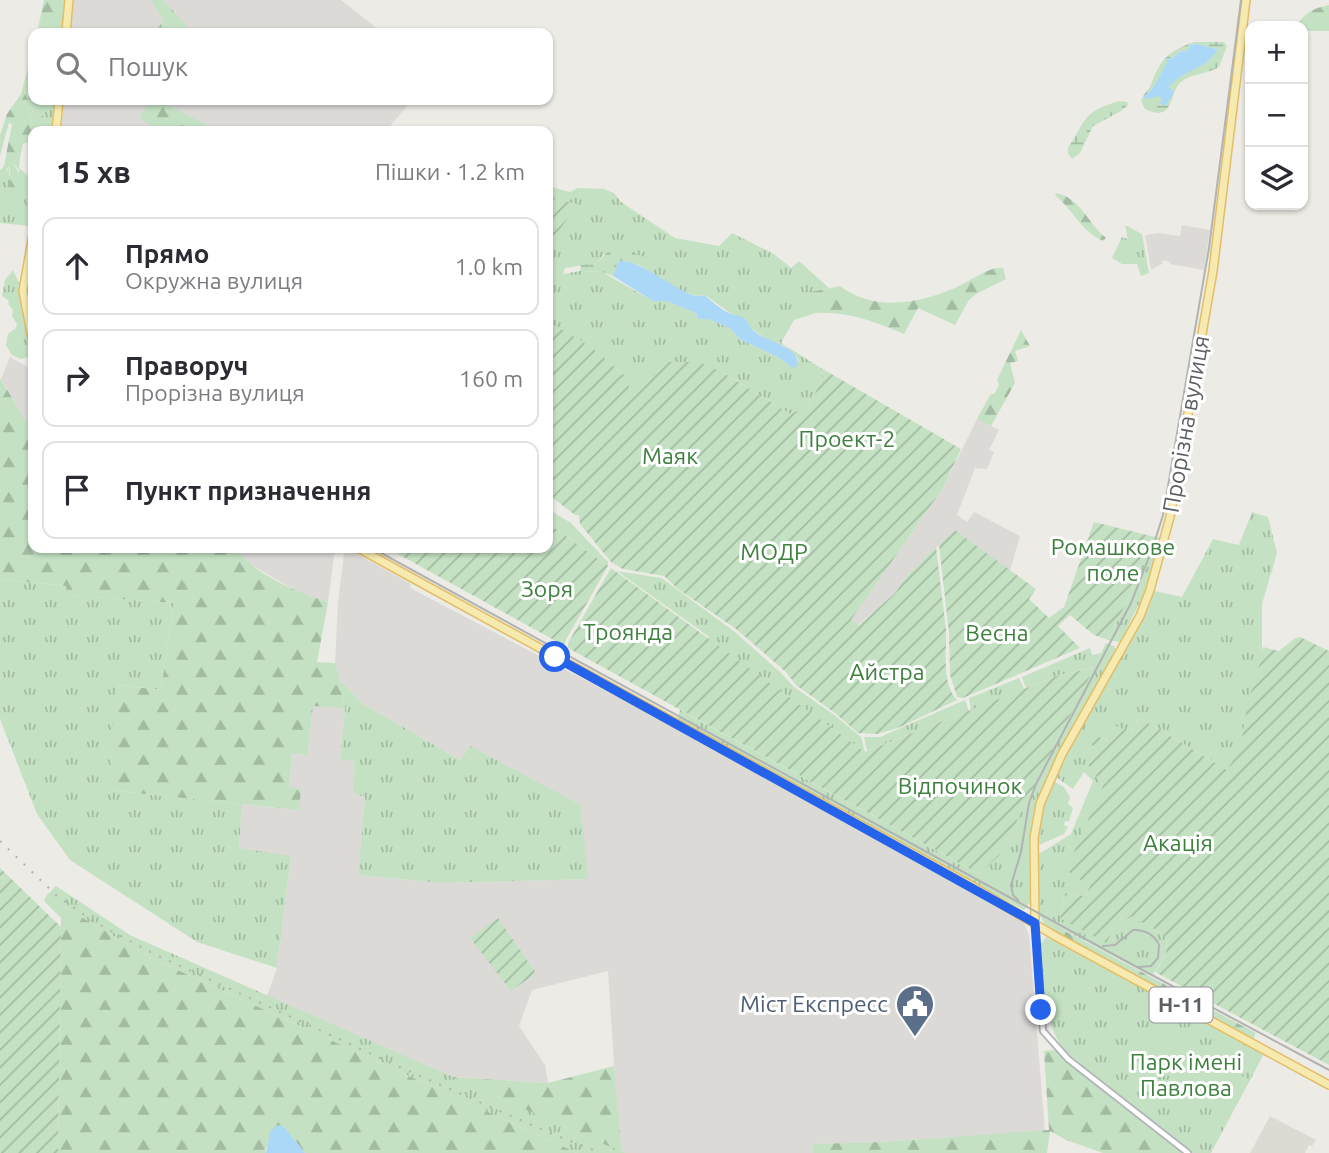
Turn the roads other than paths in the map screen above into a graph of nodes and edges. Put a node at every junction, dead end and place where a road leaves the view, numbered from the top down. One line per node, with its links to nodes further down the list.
1 (69, 0): 3 (main road)
2 (1247, 0): 9 (main road, Прорізна вулиця)
3 (66, 28)
4 (59, 105): 5 (main road)
5 (56, 126)
6 (28, 263): 7 (main road)
7 (28, 317)
8 (367, 553): 9 (main road, Н-11)
9 (1035, 923): 10 (main road, Н-11); 11 (street, Прорізна вулиця)
10 (1329, 1085)
11 (1188, 1153)

